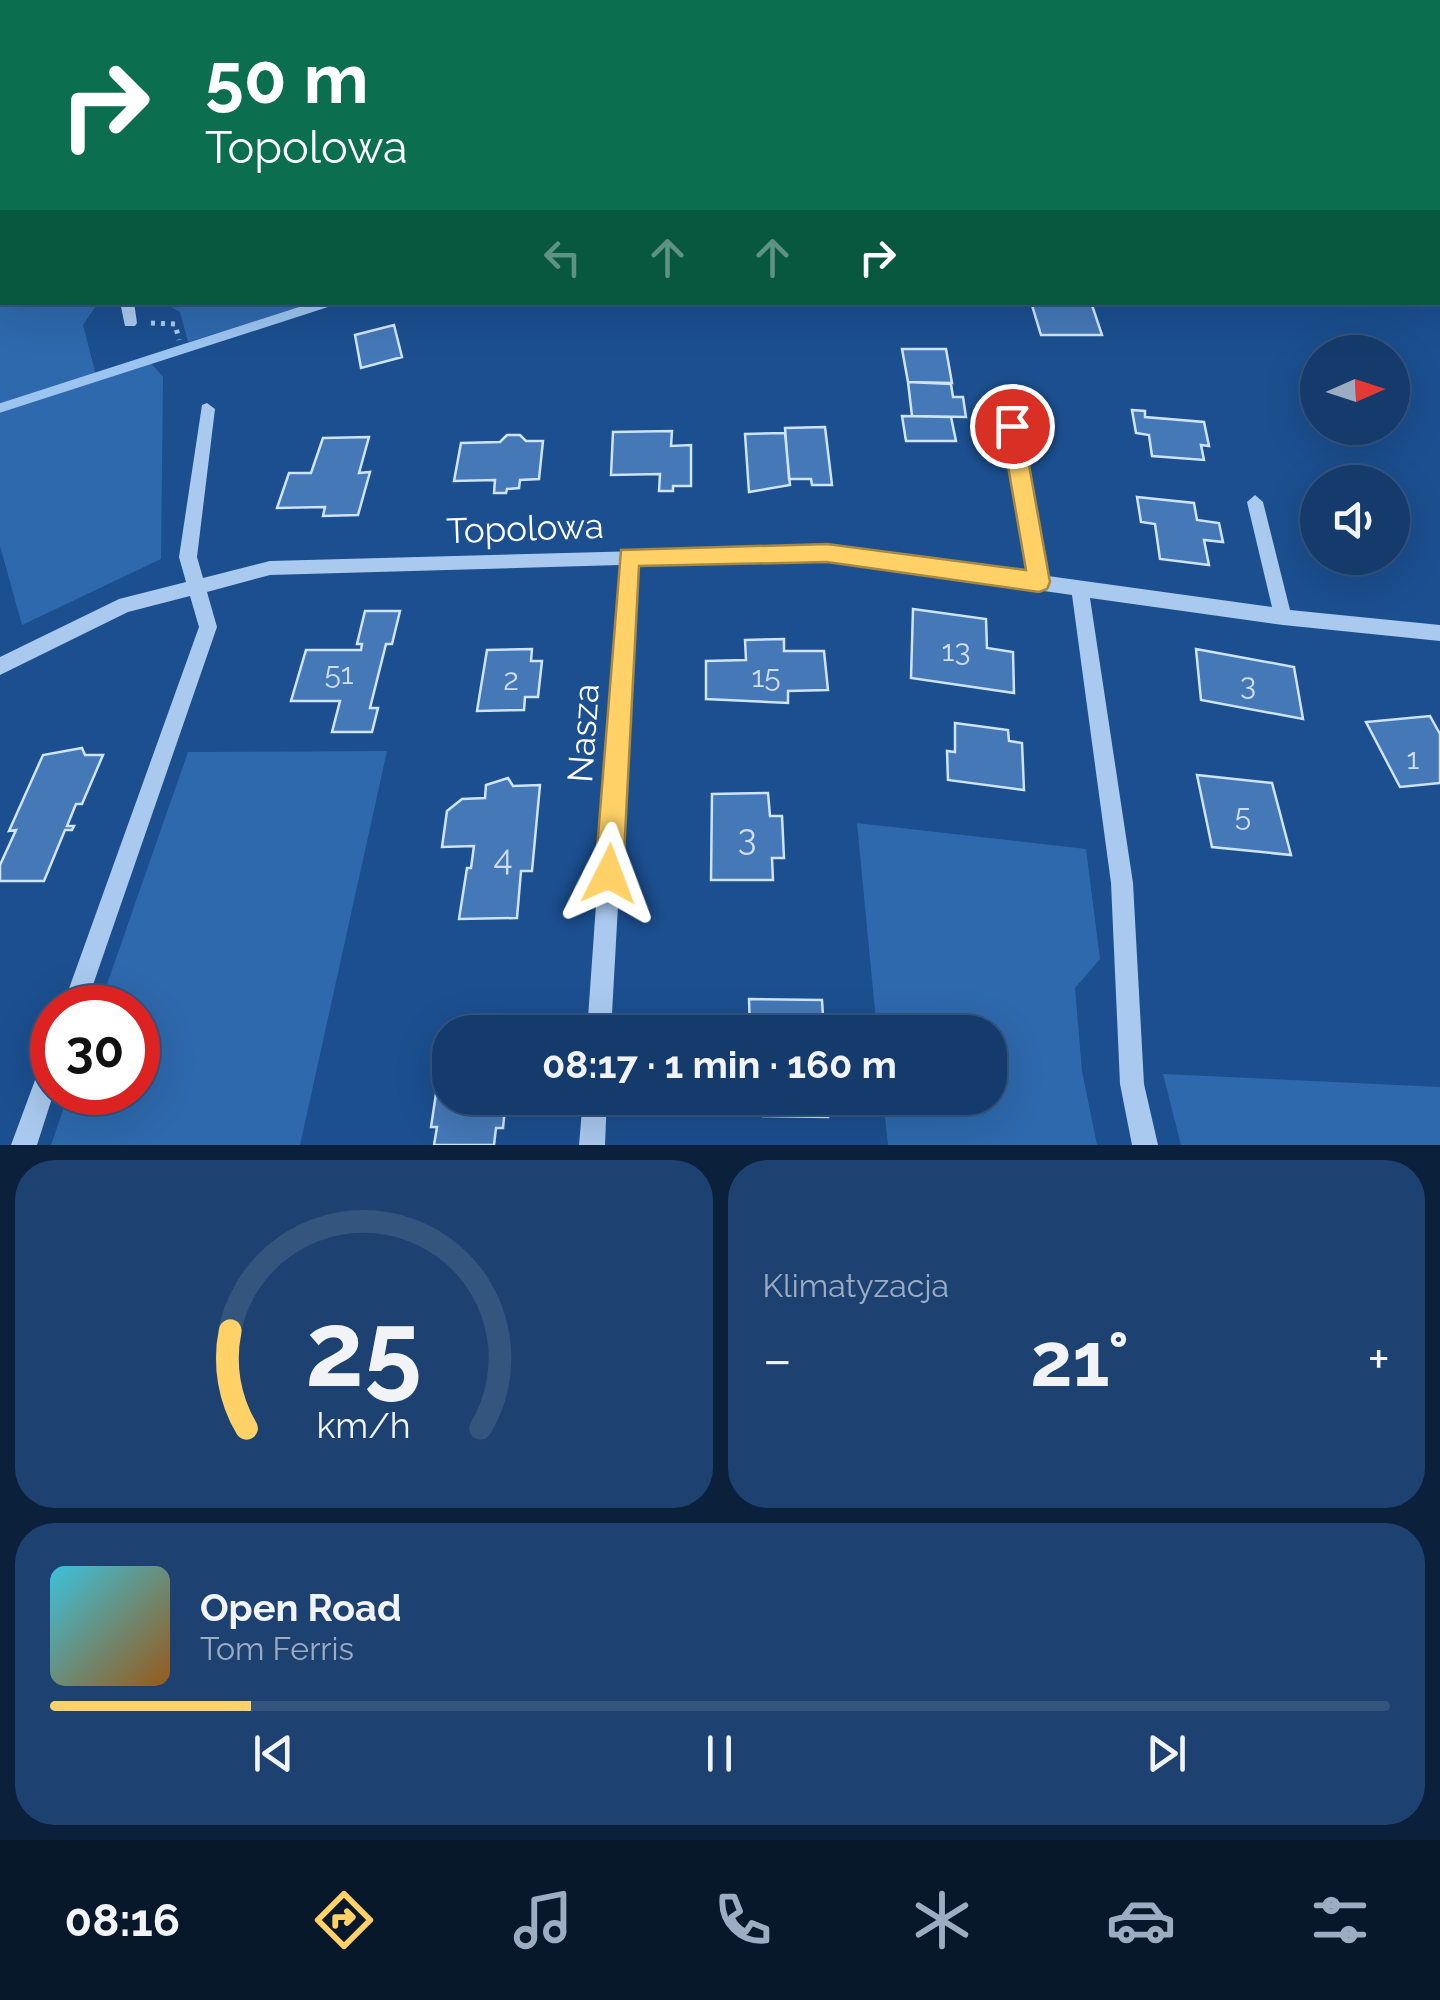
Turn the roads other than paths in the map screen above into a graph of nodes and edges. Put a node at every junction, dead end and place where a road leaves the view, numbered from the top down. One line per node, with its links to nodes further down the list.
1 (127, 305): 2 (street)
2 (130, 322)
3 (1005, 393): 7 (street)
4 (207, 409): 8 (street)
5 (1255, 502): 10 (street)
6 (629, 557): 7 (street, Topolowa); 8 (street, Topolowa); 14 (street, Nasza)
7 (1039, 582): 9 (street, Topolowa)
8 (198, 586): 12 (street); 13 (street)
9 (1080, 588): 10 (street, Topolowa); 19 (street)
10 (1284, 617): 11 (street, Topolowa)
11 (1440, 633)
12 (0, 666)
13 (81, 985)
14 (600, 1015)
15 (34, 1115): 17 (street)
16 (594, 1115): 18 (street)
17 (24, 1145)
18 (592, 1145)
19 (1145, 1145)

